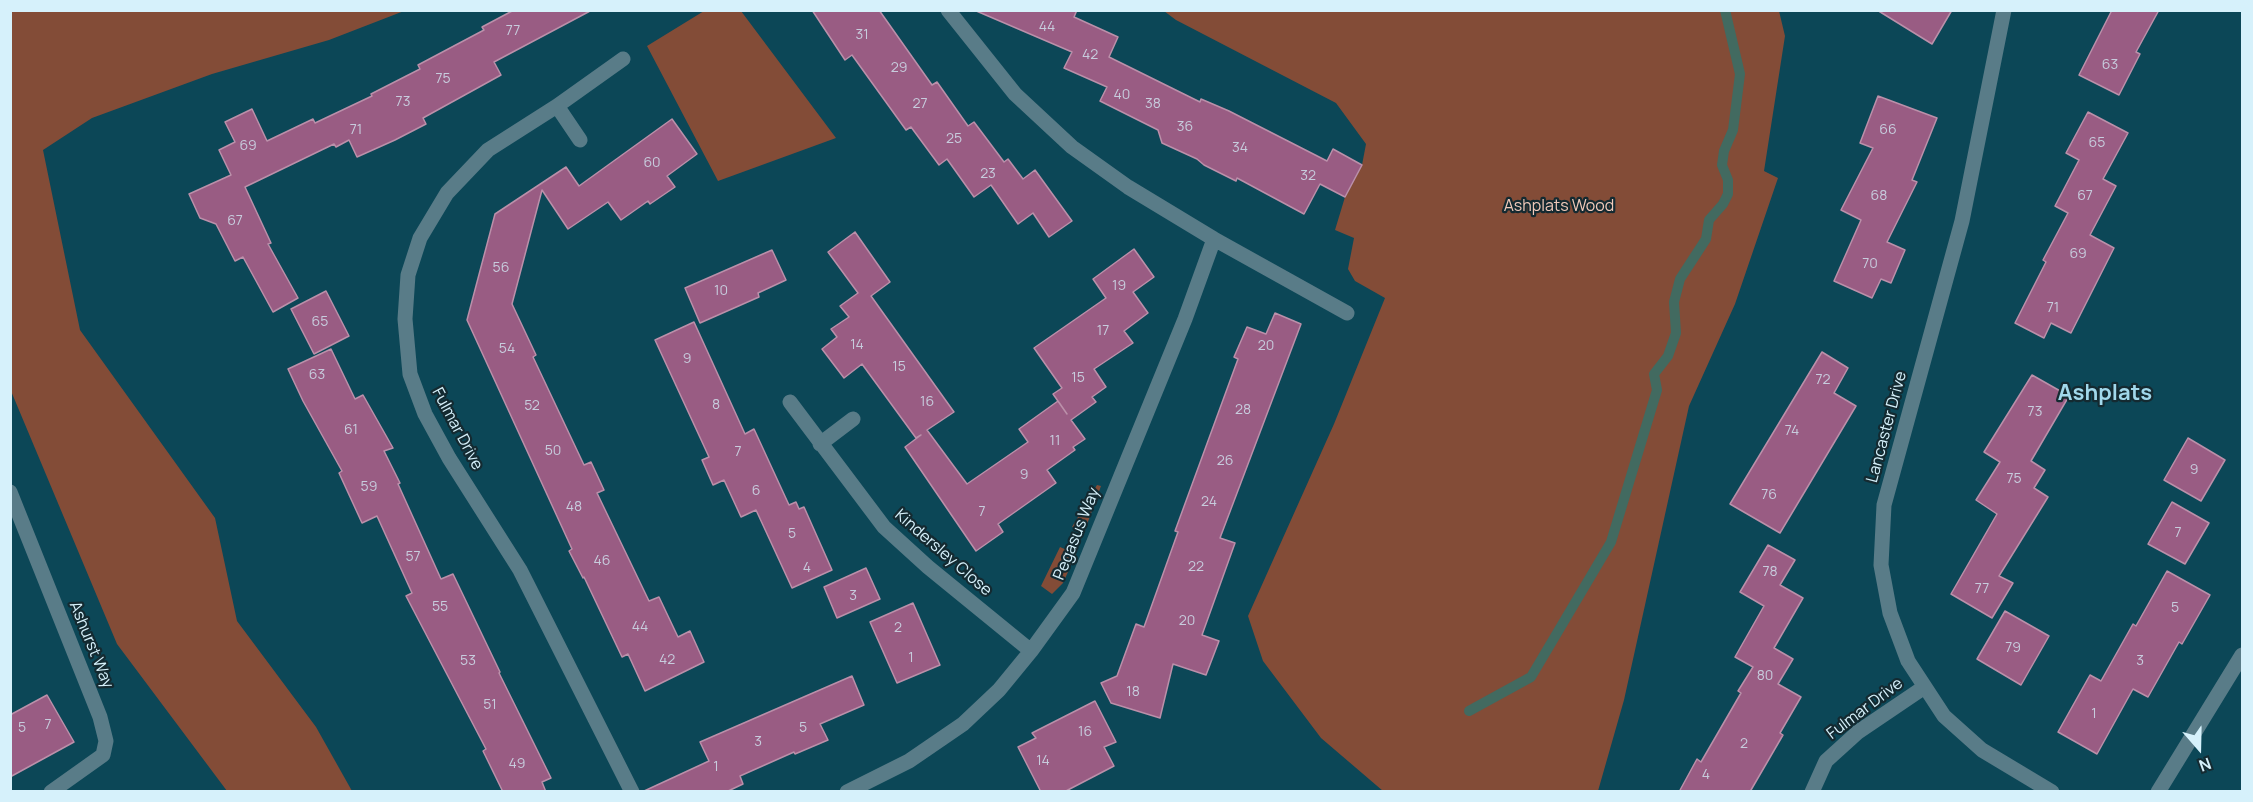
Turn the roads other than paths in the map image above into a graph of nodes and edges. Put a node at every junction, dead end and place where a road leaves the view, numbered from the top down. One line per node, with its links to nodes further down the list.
1 (948, 10): 6 (street)
2 (2004, 10): 14 (street, Lancaster Drive)
3 (623, 59): 4 (street, Fulmar Drive)
4 (558, 106): 5 (street); 16 (street, Fulmar Drive)
5 (580, 140)
6 (1214, 239): 7 (street); 12 (street, Pegasus Way)
7 (1347, 313)
8 (790, 402): 10 (street, Kindersley Close)
9 (853, 419): 10 (street)
10 (820, 444): 12 (street, Kindersley Close)
11 (10, 492): 15 (street, Ashurst Way)
12 (1031, 651): 17 (street, Pegasus Way)
13 (2242, 655): 20 (street)
14 (1923, 688): 18 (street, Fulmar Drive); 19 (street, Lancaster Drive)
15 (51, 792)
16 (633, 792)
17 (848, 792)
18 (1812, 792)
19 (2052, 792)
20 (2158, 792)

